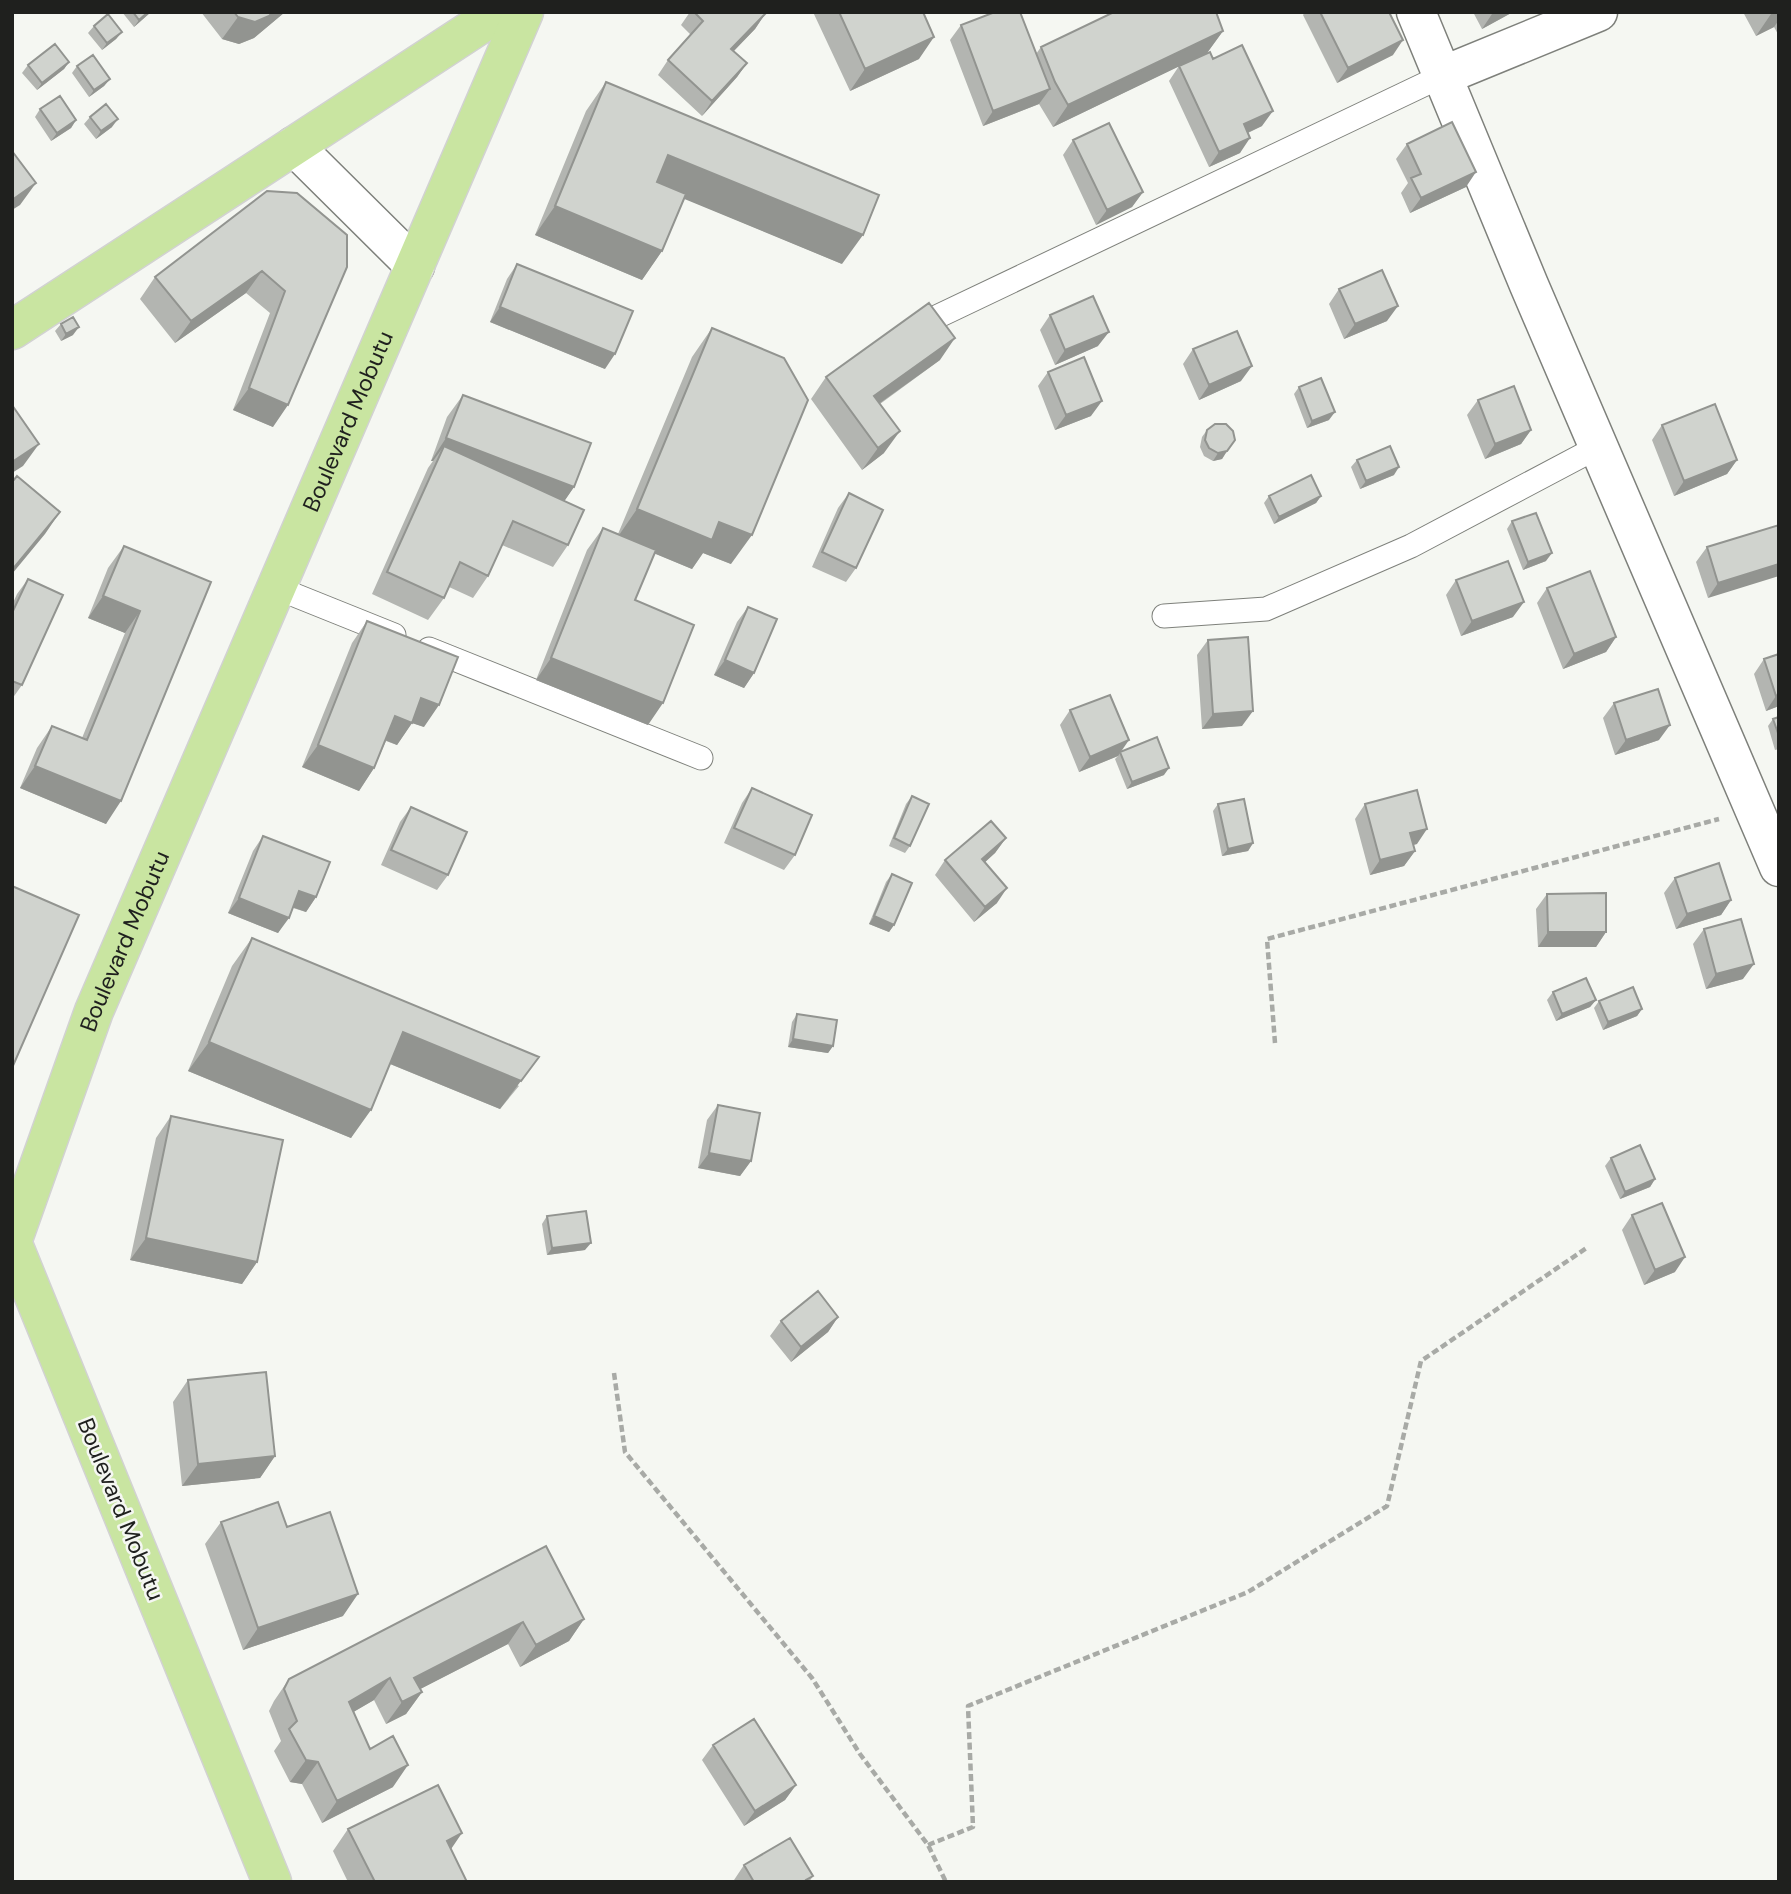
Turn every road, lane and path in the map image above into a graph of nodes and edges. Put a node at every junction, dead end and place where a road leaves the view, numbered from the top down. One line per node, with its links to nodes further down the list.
1 (499, 12): 6 (main road)
2 (524, 12): 7 (main road, Boulevard Mobutu)
3 (1416, 12): 5 (street)
4 (1598, 12): 5 (street)
5 (1442, 75): 8 (lane); 10 (street)
6 (294, 146): 7 (street); 9 (main road)
7 (415, 266): 11 (main road, Boulevard Mobutu)
8 (926, 322)
9 (12, 330)
10 (1598, 447): 12 (lane); 14 (street)
11 (276, 588): 13 (lane); 20 (main road, Boulevard Mobutu)
12 (1164, 616)
13 (701, 758)
14 (1754, 810): 15 (street); 16 (path)
15 (1779, 867)
16 (1275, 1043)
17 (1588, 1247): 19 (path)
18 (614, 1373): 19 (path)
19 (928, 1845): 21 (path)
20 (272, 1882)
21 (946, 1882)

